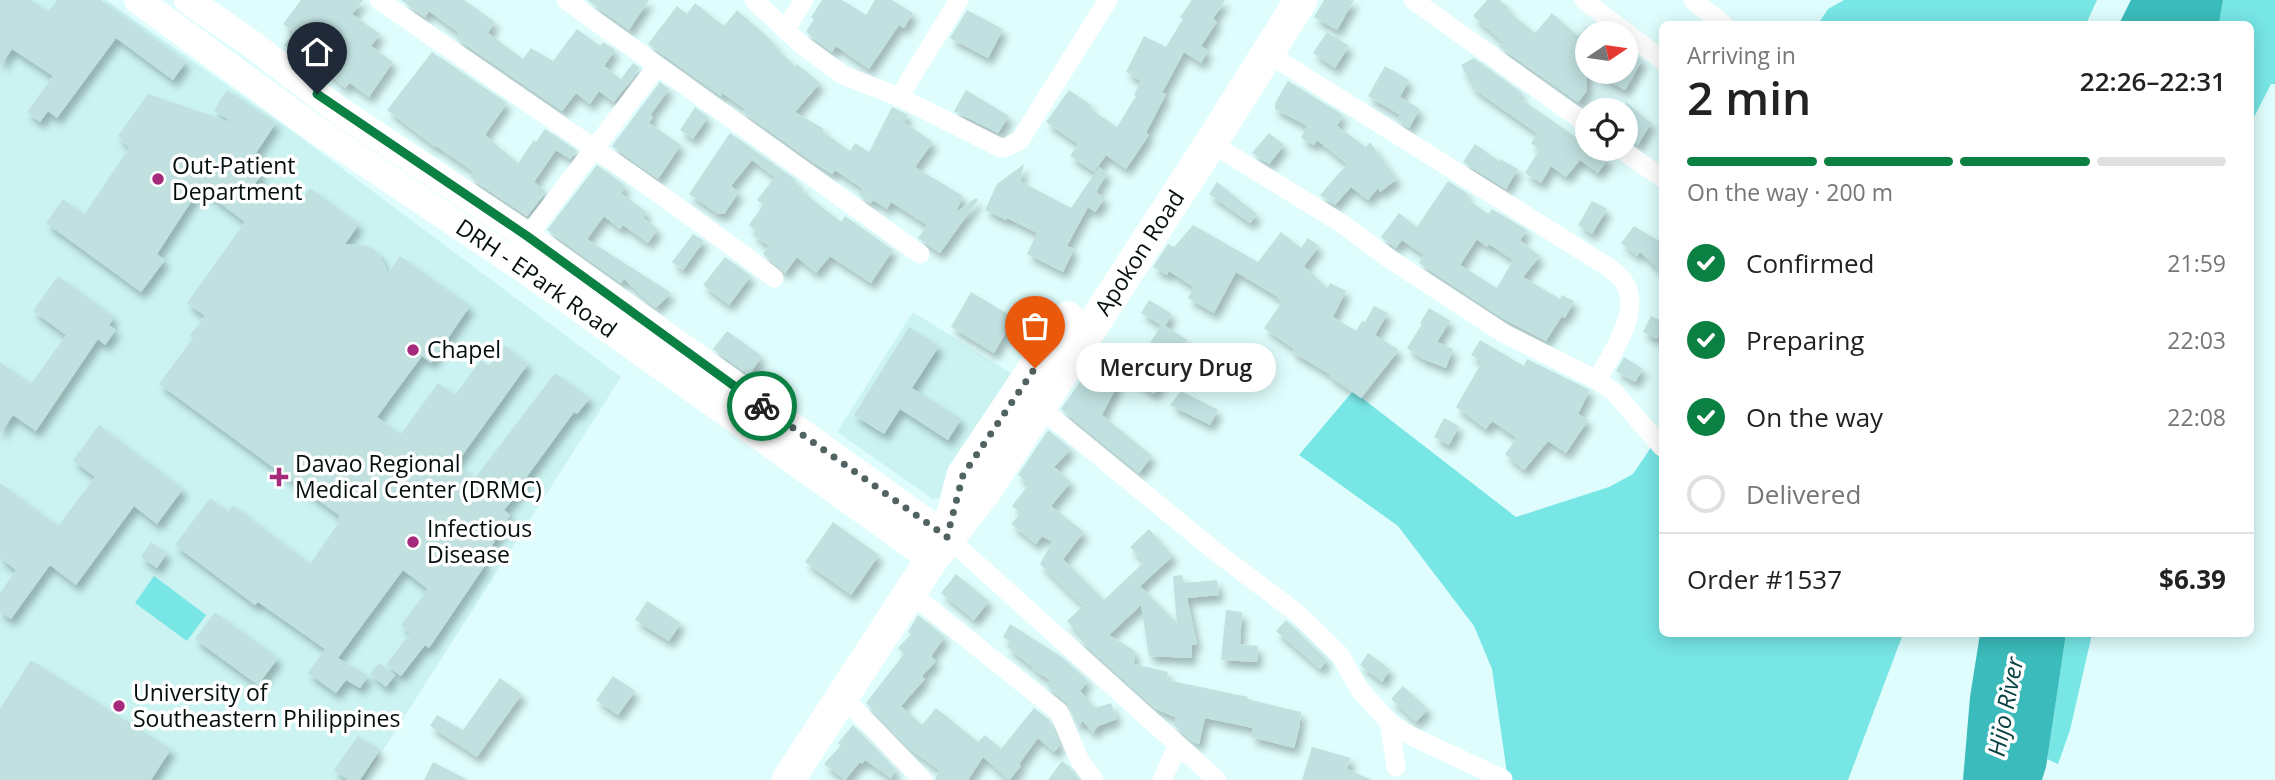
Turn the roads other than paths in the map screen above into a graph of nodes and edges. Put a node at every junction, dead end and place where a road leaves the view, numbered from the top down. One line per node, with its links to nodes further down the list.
1 (138, 0): 27 (main road, DRH - EPark Road)
2 (188, 0): 25 (main road, DRH - EPark Road)
3 (379, 0): 22 (street)
4 (566, 0): 18 (street)
5 (754, 0): 15 (street)
6 (804, 0): 15 (street)
7 (959, 0): 19 (street)
8 (1108, 0): 19 (street)
9 (1278, 0): 32 (highway, Apokon Road)
10 (1301, 0): 16 (highway, Apokon Road)
11 (1413, 0): 20 (street)
12 (1584, 0): 17 (street)
13 (1693, 0): 14 (street)
14 (1719, 21)
15 (785, 30): 19 (street)
16 (1267, 53): 21 (highway, Apokon Road); 29 (street)
17 (1659, 58)
18 (657, 66): 22 (street); 26 (street)
19 (899, 97)
20 (1575, 115)
21 (1211, 143): 29 (street); 30 (highway, Apokon Road)
22 (594, 151): 25 (street); 28 (street)
23 (1638, 161): 24 (street)
24 (1659, 176)
25 (527, 236): 27 (street); 32 (main road, DRH - EPark Road)
26 (920, 254)
27 (510, 260): 32 (main road, DRH - EPark Road)
28 (774, 278)
29 (1597, 380): 31 (street)
30 (1038, 406): 32 (highway, Apokon Road); 35 (street)
31 (1659, 444)
32 (939, 548): 33 (highway, Apokon Road); 36 (street)
33 (910, 593): 34 (highway, Apokon Road); 41 (street)
34 (842, 696): 39 (highway, Apokon Road); 40 (street)
35 (1389, 722): 37 (street); 38 (street)
36 (1178, 745): 42 (street); 43 (street)
37 (1396, 766)
38 (1503, 779)
39 (788, 780)
40 (923, 780)
41 (1094, 780)
42 (1162, 780)
43 (1217, 780)

